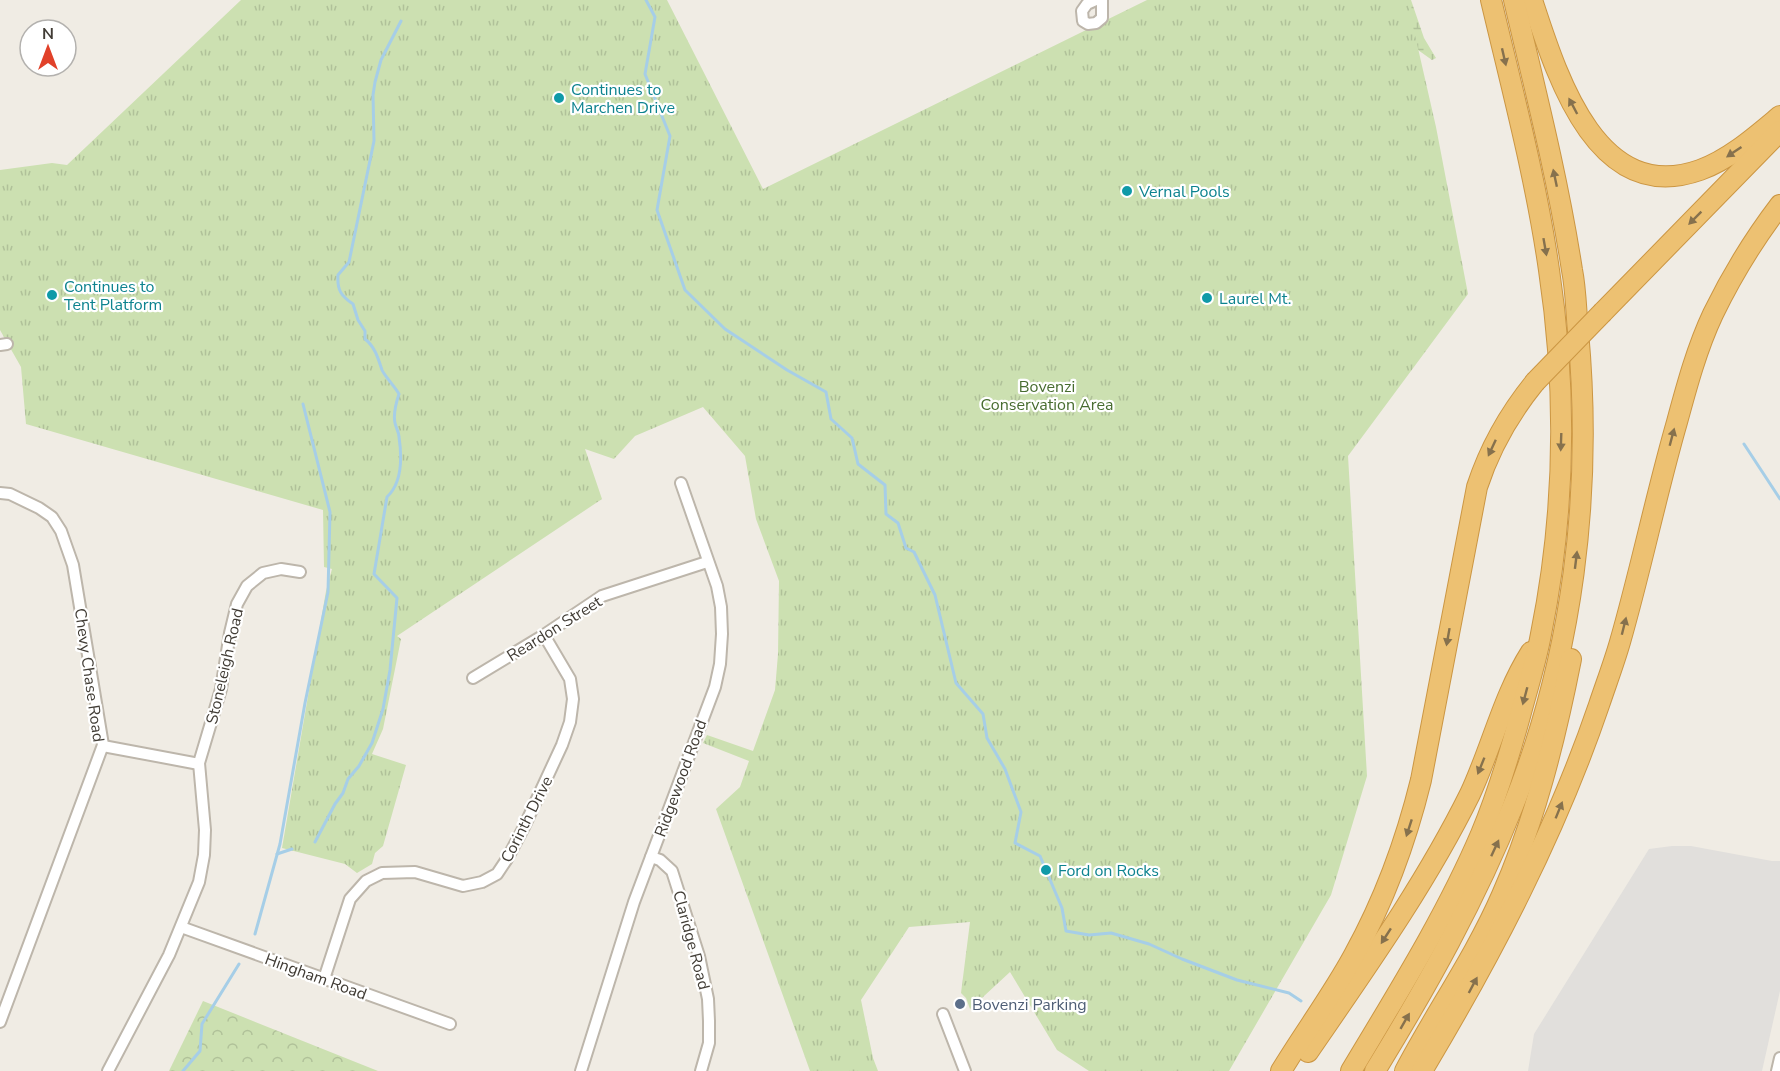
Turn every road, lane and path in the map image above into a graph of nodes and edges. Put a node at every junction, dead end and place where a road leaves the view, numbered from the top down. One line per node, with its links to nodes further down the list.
1 (1096, 0): 2 (street)
2 (1102, 0)
3 (1491, 0): 15 (highway, one-way to 15)
4 (1514, 0): 13 (highway, one-way to 4)
5 (1532, 0): 6 (highway, one-way to 5)
6 (1780, 116)
7 (1780, 131): 30 (highway, one-way to 30, bridge)
8 (1780, 205): 35 (highway, one-way to 8)
9 (681, 483): 11 (street, Ridgewood Road)
10 (0, 492): 17 (street, Chevy Chase Road)
11 (707, 562): 14 (street, Reardon Street); 19 (street, Ridgewood Road)
12 (300, 572): 18 (street, Stoneleigh Road)
13 (1571, 594): 33 (highway, one-way to 13); 34 (highway)
14 (544, 635): 16 (street, Reardon Street); 21 (street, Corinth Drive)
15 (1540, 637): 31 (highway, one-way to 31); 32 (highway, one-way to 32)
16 (473, 678)
17 (103, 746): 18 (street); 23 (street, Chevy Chase Road)
18 (199, 764): 20 (street, Stoneleigh Road)
19 (651, 857): 27 (street, Ridgewood Road); 28 (street, Claridge Road)
20 (182, 927): 21 (street, Hingham Road); 26 (street, Stoneleigh Road)
21 (324, 979): 24 (street, Hingham Road)
22 (943, 1014): 29 (street)
23 (0, 1022)
24 (450, 1024)
25 (1780, 1058): 36 (street)
26 (108, 1071)
27 (581, 1071)
28 (701, 1071)
29 (965, 1071)
30 (1281, 1071)
31 (1294, 1071)
32 (1351, 1071)
33 (1376, 1071)
34 (1405, 1071)
35 (1422, 1071)
36 (1777, 1071)

